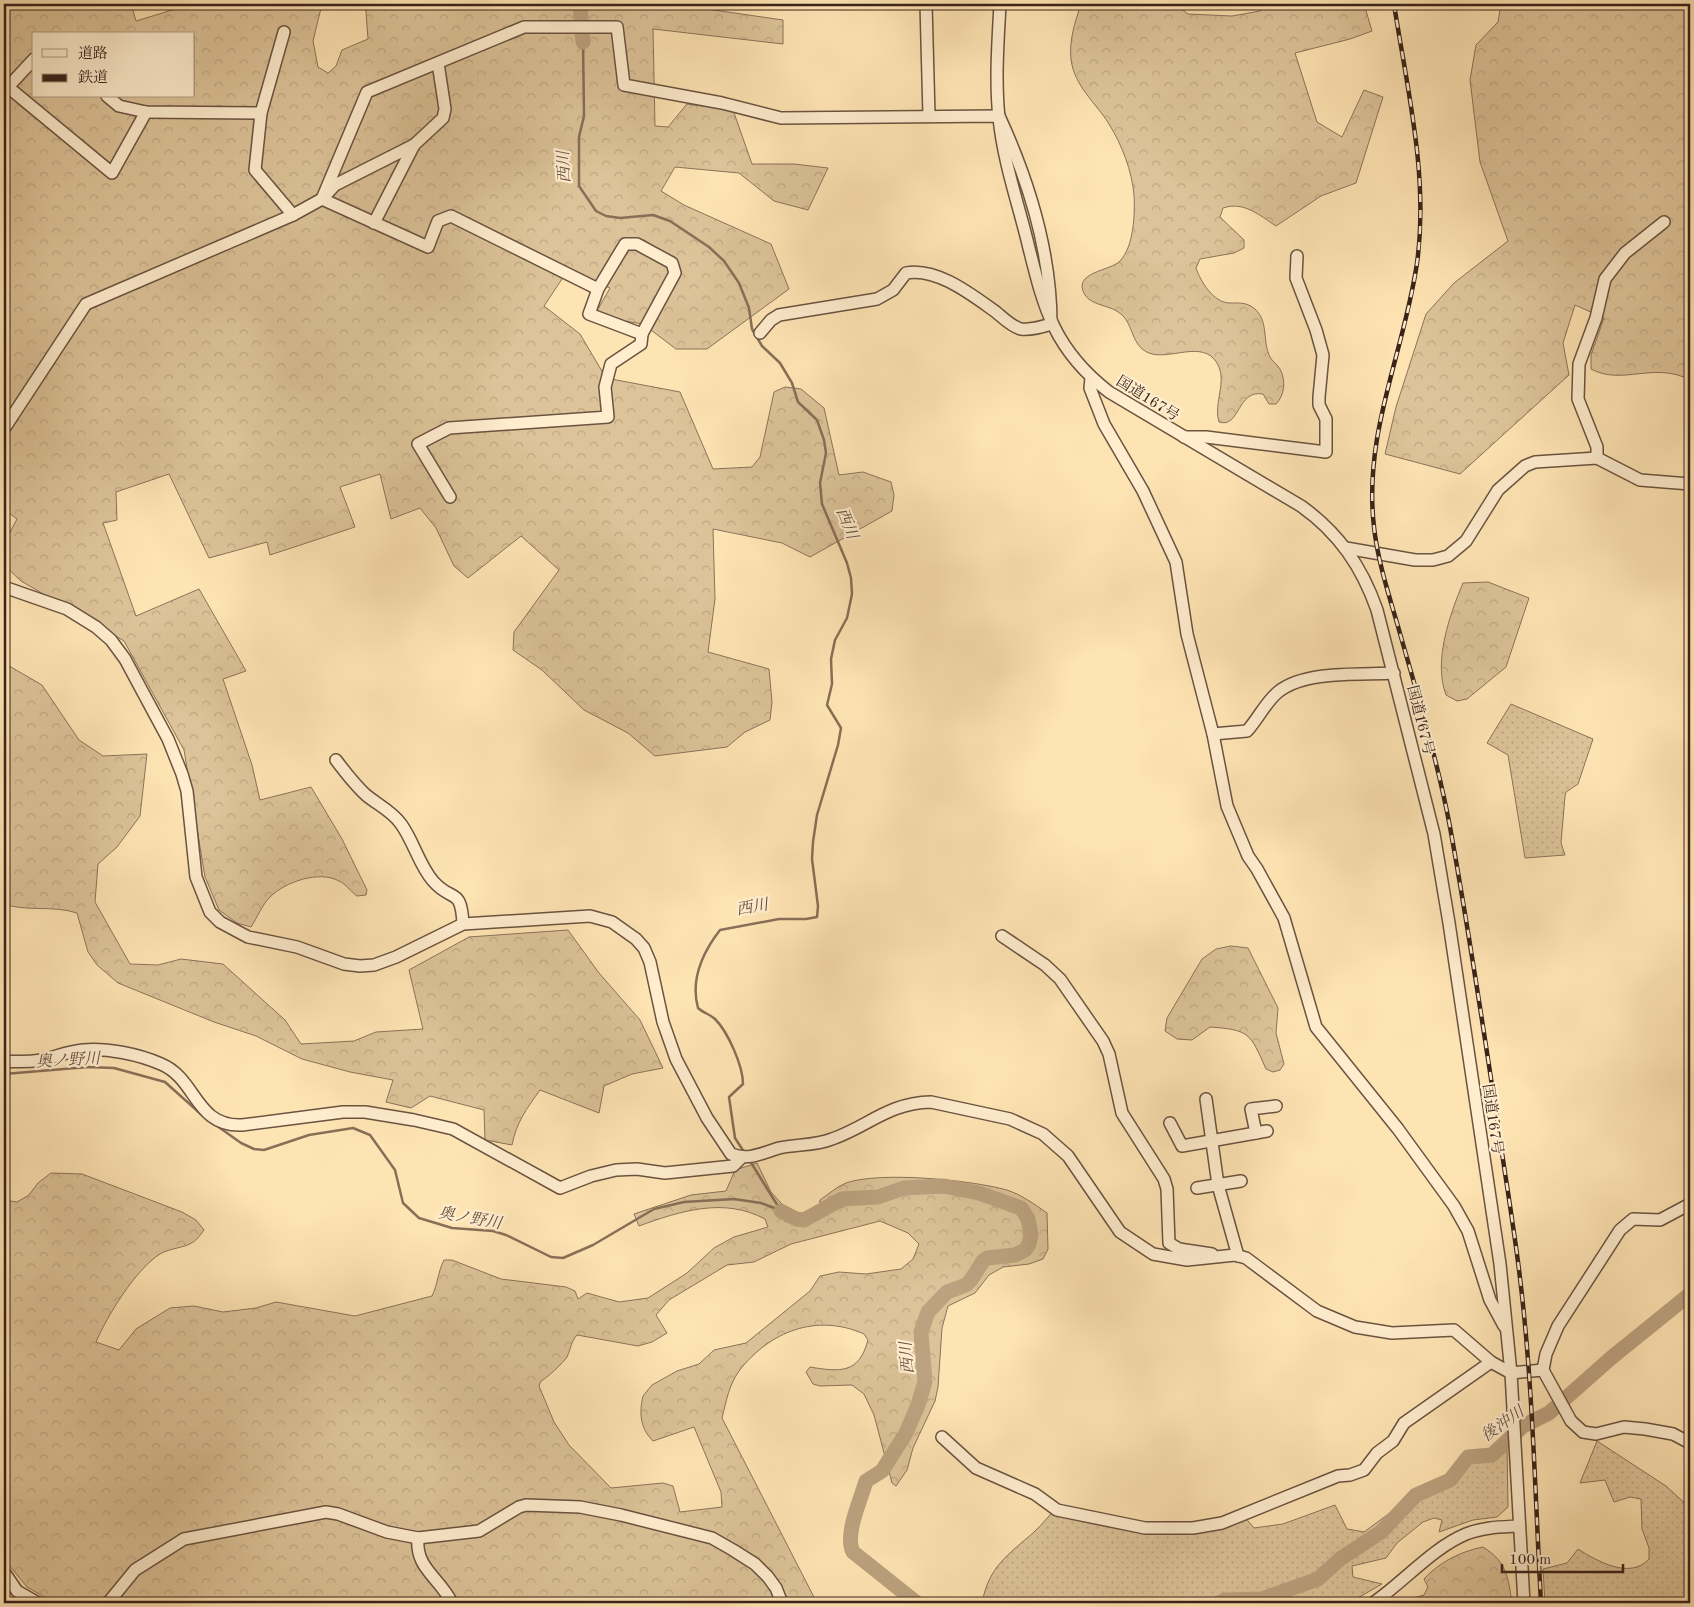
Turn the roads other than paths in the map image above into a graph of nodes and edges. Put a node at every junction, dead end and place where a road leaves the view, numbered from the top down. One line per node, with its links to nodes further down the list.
1 (926, 4): 9 (street)
2 (1000, 4): 10 (street)
3 (284, 32): 8 (street)
4 (32, 61): 7 (street)
5 (438, 63): 9 (street); 11 (street); 12 (street)
6 (109, 98): 7 (street)
7 (146, 112): 8 (street)
8 (260, 114): 13 (street)
9 (929, 116): 10 (street)
10 (999, 116): 18 (street)
11 (414, 145): 12 (street); 15 (street)
12 (322, 199): 13 (street); 15 (street)
13 (293, 215): 22 (street)
14 (1664, 222): 24 (street)
15 (374, 223): 17 (street)
16 (1297, 256): 23 (street)
17 (598, 289): 20 (street); 20 (street)
18 (1052, 324): 19 (street); 21 (street, 国道167号)
19 (760, 333)
20 (642, 334): 26 (street)
21 (1091, 378): 23 (street, 国道167号); 30 (street)
22 (4, 429)
23 (1184, 437): 27 (street, 国道167号)
24 (1597, 458): 25 (street); 27 (street)
25 (1690, 484)
26 (450, 496)
27 (1346, 548): 29 (street, 国道167号)
28 (4, 587): 32 (street)
29 (1394, 673): 30 (street); 46 (street, 国道167号)
30 (1213, 734): 46 (street)
31 (336, 760): 32 (street)
32 (463, 924): 39 (street)
33 (1002, 936): 45 (street)
34 (4, 1062): 39 (street)
35 (1206, 1099): 38 (street)
36 (1276, 1106): 38 (street)
37 (1170, 1123): 38 (street)
38 (1213, 1141): 41 (street)
39 (741, 1158): 45 (street)
40 (1241, 1181): 41 (street)
41 (1218, 1185): 42 (street); 44 (street)
42 (1196, 1188)
43 (1690, 1204): 48 (street)
44 (1238, 1256): 45 (street); 47 (street)
45 (1218, 1257)
46 (1508, 1332): 49 (street, 国道167号)
47 (1490, 1362): 49 (street); 50 (street)
48 (1543, 1370): 49 (street); 51 (street)
49 (1511, 1373): 52 (street, 国道167号)
50 (942, 1437)
51 (1690, 1443)
52 (1519, 1526): 59 (street); 60 (street, 国道167号)
53 (418, 1538): 56 (street); 57 (street); 58 (street)
54 (4, 1572): 55 (street)
55 (38, 1603)
56 (108, 1603)
57 (452, 1603)
58 (782, 1603)
59 (1373, 1603)
60 (1524, 1603)

